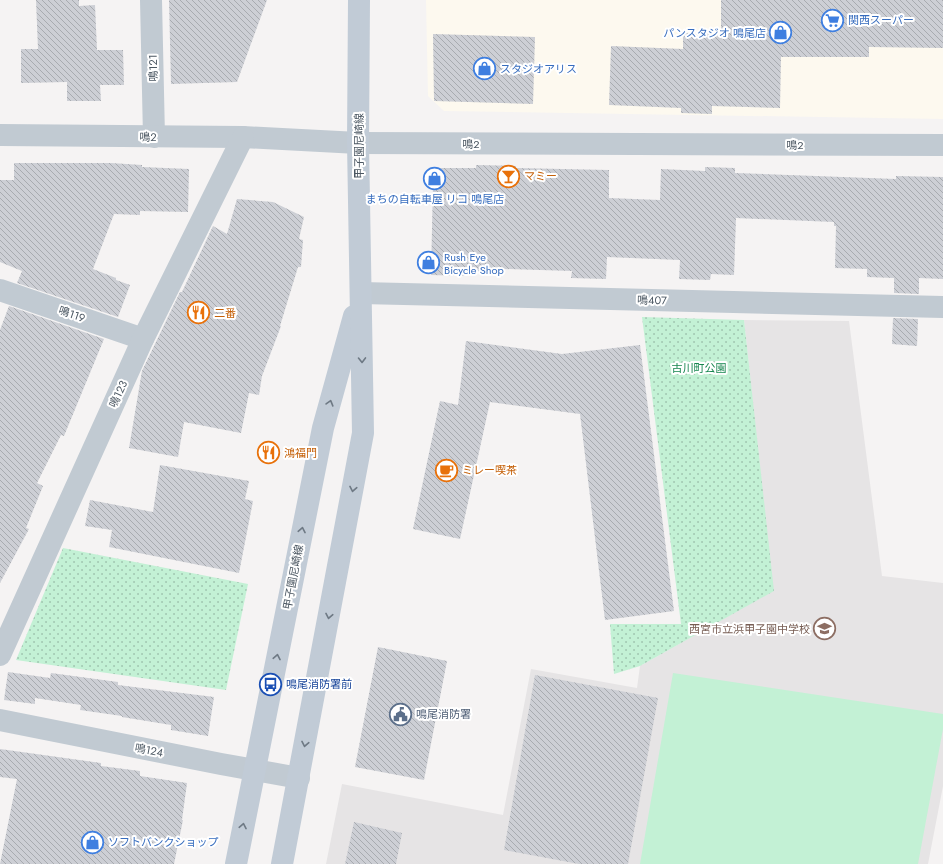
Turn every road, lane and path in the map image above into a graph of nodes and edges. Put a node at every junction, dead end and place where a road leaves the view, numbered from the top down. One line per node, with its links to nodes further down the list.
1 (151, 0): 4 (street, 鳴121)
2 (359, 0): 6 (main road, 甲子園尼崎線)
3 (0, 135): 4 (street, 鳴2)
4 (154, 137): 5 (street, 鳴2)
5 (243, 137): 6 (street, 鳴2); 11 (street, 鳴123)
6 (358, 143): 7 (street, 鳴2); 8 (main road, 甲子園尼崎線)
7 (943, 145)
8 (361, 292): 10 (street, 鳴407); 14 (main road, 甲子園尼崎線, one-way to 8); 15 (main road, 甲子園尼崎線, one-way to 15)
9 (2, 296): 11 (street, 鳴119)
10 (943, 307)
11 (143, 339): 12 (street, 鳴123)
12 (0, 655)
13 (0, 720): 14 (street, 鳴124)
14 (254, 770): 15 (street, 鳴124); 16 (main road, 甲子園尼崎線, one-way to 14)
15 (299, 778): 17 (main road, 甲子園尼崎線)
16 (236, 864)
17 (282, 864)

